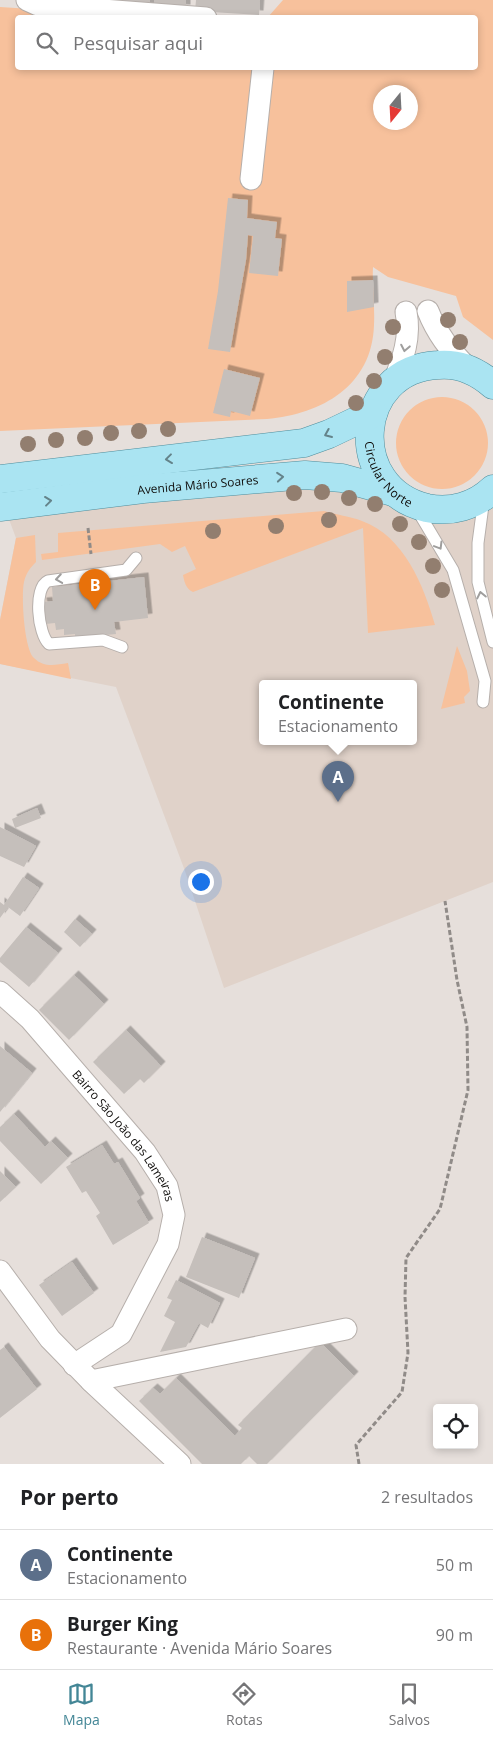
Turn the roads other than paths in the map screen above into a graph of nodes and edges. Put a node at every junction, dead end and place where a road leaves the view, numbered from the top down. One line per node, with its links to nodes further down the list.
1 (27, 0): 2 (street)
2 (167, 15)
3 (263, 70): 4 (street)
4 (251, 179)
5 (428, 311): 7 (street)
6 (406, 312): 8 (street, one-way to 8)
7 (468, 368): 8 (main road, Circular Norte); 9 (main road, Circular Norte)
8 (394, 382): 10 (main road, Circular Norte)
9 (493, 385)
10 (372, 413): 11 (main road, one-way to 11); 13 (main road, Circular Norte)
11 (0, 479)
12 (488, 493): 13 (main road, Circular Norte); 16 (lane, one-way to 12)
13 (404, 498): 14 (main road, Avenida Mário Soares, one-way to 13); 18 (lane, one-way to 18)
14 (0, 507)
15 (136, 558): 17 (lane, one-way to 17)
16 (493, 642)
17 (122, 647)
18 (483, 702)
19 (0, 992): 22 (street, Bairro São João das Lameiras)
20 (0, 1271): 22 (street)
21 (346, 1329): 23 (street)
22 (74, 1365): 23 (street)
23 (90, 1381): 24 (street)
24 (180, 1464)

